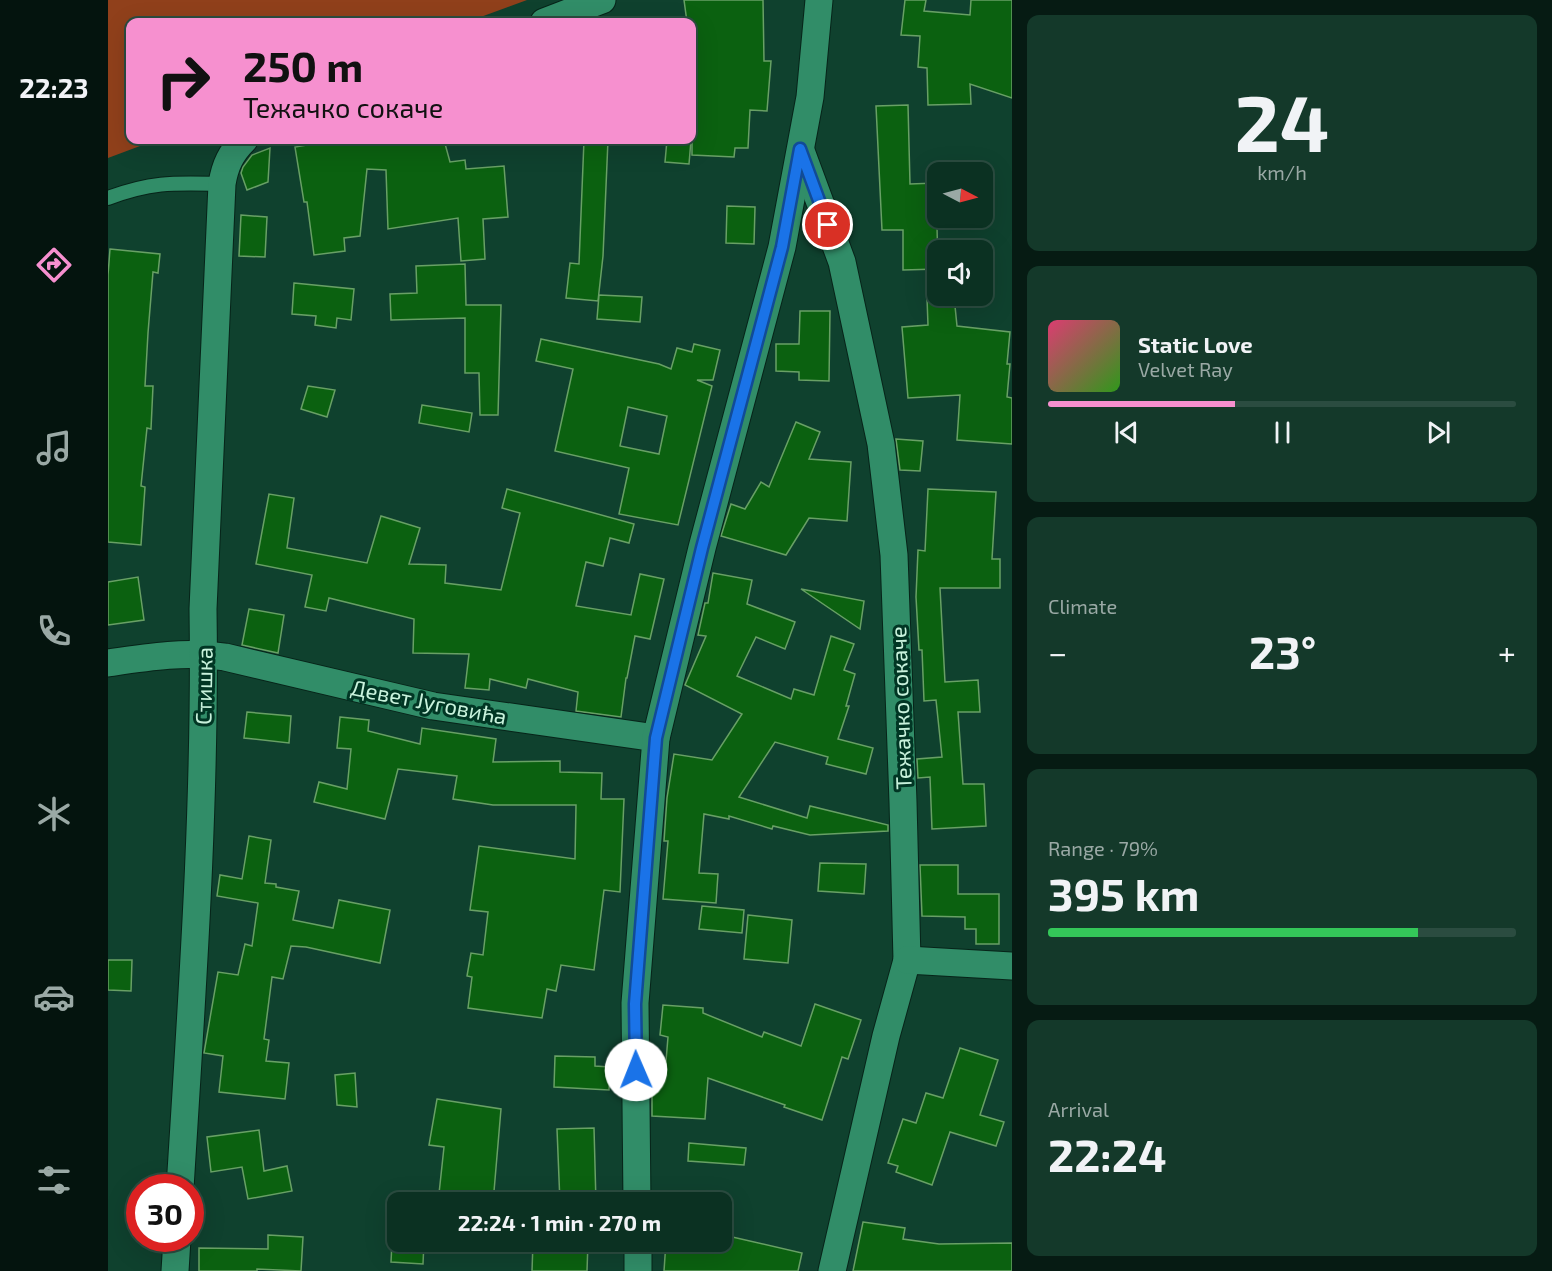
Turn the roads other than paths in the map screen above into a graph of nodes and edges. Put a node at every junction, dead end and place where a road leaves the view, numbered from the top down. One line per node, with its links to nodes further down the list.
1 (602, 0): 3 (street)
2 (819, 0): 5 (street)
3 (555, 18)
4 (240, 144): 6 (street, Стишка)
5 (800, 149): 10 (street); 11 (street, Тежачко сокаче)
6 (222, 184): 7 (lane); 8 (street, Стишка)
7 (108, 198)
8 (204, 654): 9 (street, Девет Југовића); 10 (street, Девет Југовића); 13 (street, Стишка)
9 (108, 663)
10 (656, 738): 14 (street)
11 (907, 960): 12 (street); 19 (street, Тежачко сокаче)
12 (1012, 966)
13 (181, 1174)
14 (637, 1192)
15 (176, 1252): 17 (street)
16 (638, 1252): 18 (street)
17 (175, 1271)
18 (638, 1271)
19 (832, 1271)

